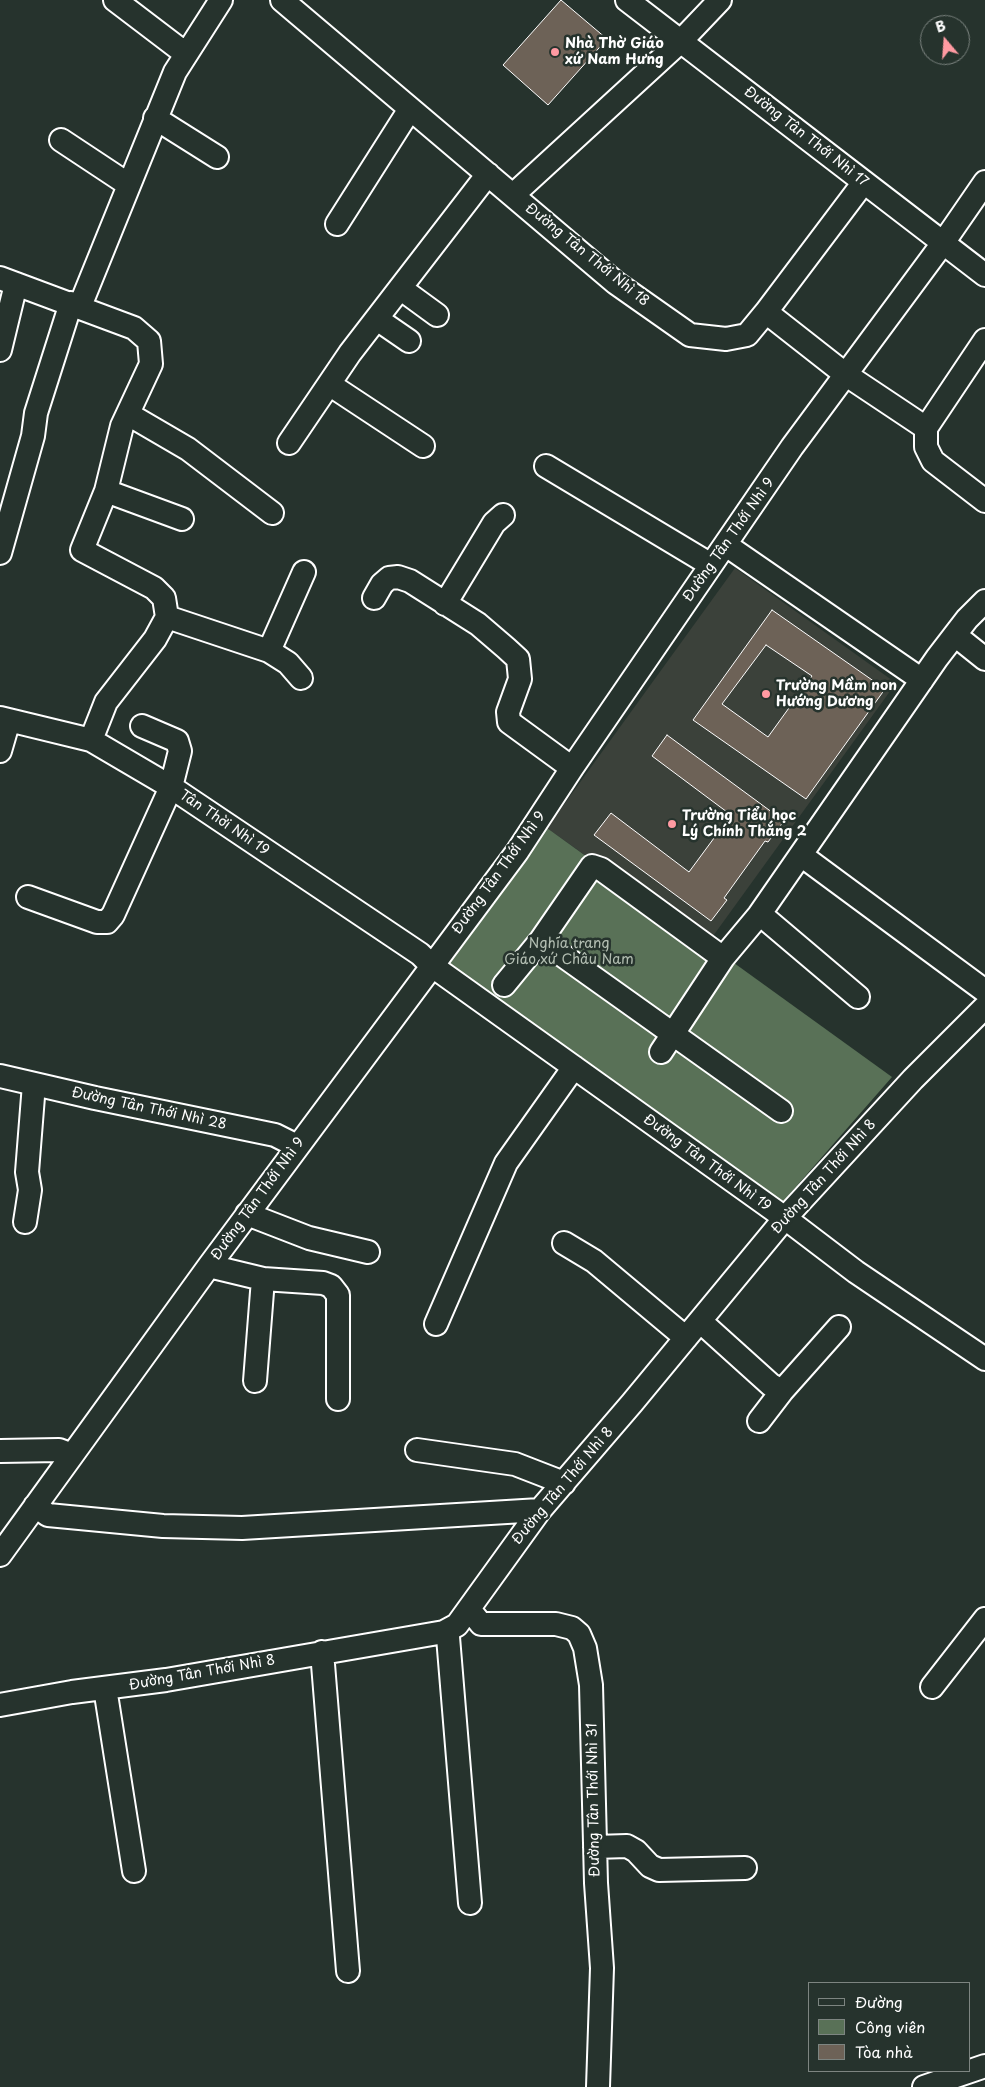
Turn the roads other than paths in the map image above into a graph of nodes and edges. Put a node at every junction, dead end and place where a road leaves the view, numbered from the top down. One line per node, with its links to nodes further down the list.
1 (115, 0): 7 (street)
2 (221, 0): 7 (street)
3 (282, 0): 8 (street, Đường Tân Thới Nhì 18)
4 (627, 0): 6 (street, Đường Tân Thới Nhì 17)
5 (720, 0): 6 (street)
6 (681, 41): 13 (street, Đường Tân Thới Nhì 17); 16 (street)
7 (186, 54): 9 (street)
8 (410, 110): 12 (street, Đường Tân Thới Nhì 18); 17 (street)
9 (156, 118): 11 (street); 15 (street)
10 (61, 140): 15 (street)
11 (217, 157)
12 (488, 174): 16 (street, Đường Tân Thới Nhì 18); 21 (street)
13 (864, 182): 18 (street, Đường Tân Thới Nhì 17); 23 (street, Đường Tân Thới Nhì 18)
14 (985, 182): 18 (street, Đường Tân Thới Nhì 9)
15 (129, 185): 22 (street)
16 (513, 195): 23 (street, Đường Tân Thới Nhì 18)
17 (337, 224)
18 (943, 243): 19 (street, Đường Tân Thới Nhì 17); 29 (street, Đường Tân Thới Nhì 9)
19 (985, 275)
20 (8, 281): 22 (street); 28 (street)
21 (400, 288): 24 (street); 25 (street)
22 (76, 305): 31 (street); 42 (street)
23 (766, 312): 29 (street)
24 (437, 315)
25 (376, 319): 27 (street); 30 (street)
26 (985, 340): 32 (street)
27 (410, 341)
28 (0, 350)
29 (845, 374): 32 (street); 41 (street, Đường Tân Thới Nhì 9)
30 (329, 384): 33 (street); 34 (street)
31 (128, 414): 36 (street); 38 (street)
32 (926, 428): 37 (street)
33 (289, 443)
34 (423, 446)
35 (546, 466): 43 (street)
36 (106, 491): 40 (street); 48 (street)
37 (985, 501)
38 (272, 513)
39 (503, 515): 47 (street)
40 (182, 519)
41 (726, 545): 43 (street, Đường Tân Thới Nhì 9); 53 (street)
42 (0, 553)
43 (711, 565): 58 (street, Đường Tân Thới Nhì 9)
44 (304, 572): 50 (street)
45 (374, 598): 47 (street)
46 (985, 601): 49 (street)
47 (445, 604): 58 (street)
48 (167, 617): 50 (street); 56 (street)
49 (954, 635): 51 (street); 53 (street)
50 (269, 651): 52 (street)
51 (985, 659)
52 (300, 678)
53 (922, 680): 60 (street)
54 (4, 719): 56 (street, Tân Thời Nhì 19); 57 (street)
55 (142, 726): 59 (street)
56 (91, 740): 59 (street, Tân Thời Nhì 19)
57 (0, 751)
58 (572, 768): 65 (street, Đường Tân Thới Nhì 9)
59 (171, 787): 61 (street); 65 (street, Tân Thời Nhì 19)
60 (801, 855): 62 (street); 67 (street)
61 (28, 897)
62 (760, 914): 64 (street); 68 (street)
63 (541, 940): 64 (street); 66 (street); 70 (street)
64 (726, 954): 70 (street)
65 (431, 965): 71 (street, Đường Tân Thới Nhì 19); 75 (street, Đường Tân Thới Nhì 9)
66 (504, 985)
67 (985, 991)
68 (858, 997)
69 (985, 1007): 77 (street, Đường Tân Thới Nhì 8)
70 (667, 1044): 74 (street)
71 (574, 1068): 77 (street, Đường Tân Thới Nhì 19); 83 (street)
72 (0, 1076): 73 (street, Đường Tân Thới Nhì 28)
73 (34, 1084): 75 (street, Đường Tân Thới Nhì 28); 78 (street)
74 (781, 1111)
75 (297, 1146): 76 (street, Đường Tân Thới Nhì 9)
76 (247, 1214): 80 (street); 81 (street, Đường Tân Thới Nhì 9)
77 (785, 1218): 85 (street, Đường Tân Thới Nhì 8); 86 (street, Đường Tân Thới Nhì 19)
78 (25, 1222)
79 (564, 1243): 85 (street)
80 (368, 1252)
81 (209, 1266): 82 (street); 93 (street, Đường Tân Thới Nhì 9)
82 (263, 1278): 87 (street); 89 (street)
83 (436, 1324)
84 (839, 1327): 88 (street)
85 (693, 1330): 88 (street); 94 (street, Đường Tân Thới Nhì 8)
86 (985, 1359)
87 (255, 1381)
88 (782, 1391): 90 (street)
89 (338, 1398)
90 (759, 1422)
91 (416, 1450): 94 (street)
92 (0, 1451): 93 (street)
93 (72, 1455): 95 (street, Đường Tân Thới Nhì 9)
94 (564, 1483): 96 (street, Đường Tân Thới Nhì 8)
95 (35, 1506): 96 (street); 97 (street, Đường Tân Thới Nhì 9)
96 (540, 1510): 98 (street, Đường Tân Thới Nhì 8)
97 (0, 1555)
98 (469, 1609): 100 (street, Đường Tân Thới Nhì 8); 105 (street, Đường Tân Thới Nhì 31)
99 (985, 1619): 102 (street)
100 (445, 1632): 101 (street, Đường Tân Thới Nhì 8); 108 (street)
101 (322, 1652): 103 (street, Đường Tân Thới Nhì 8); 109 (street)
102 (932, 1687)
103 (105, 1688): 104 (street, Đường Tân Thới Nhì 8); 107 (street)
104 (0, 1705)
105 (595, 1847): 106 (street); 113 (street, Đường Tân Thới Nhì 31)
106 (745, 1868)
107 (134, 1871)
108 (470, 1902)
109 (348, 1971)
110 (985, 2066): 111 (street)
111 (970, 2071)
112 (968, 2072): 114 (street)
113 (598, 2087)
114 (924, 2087)

